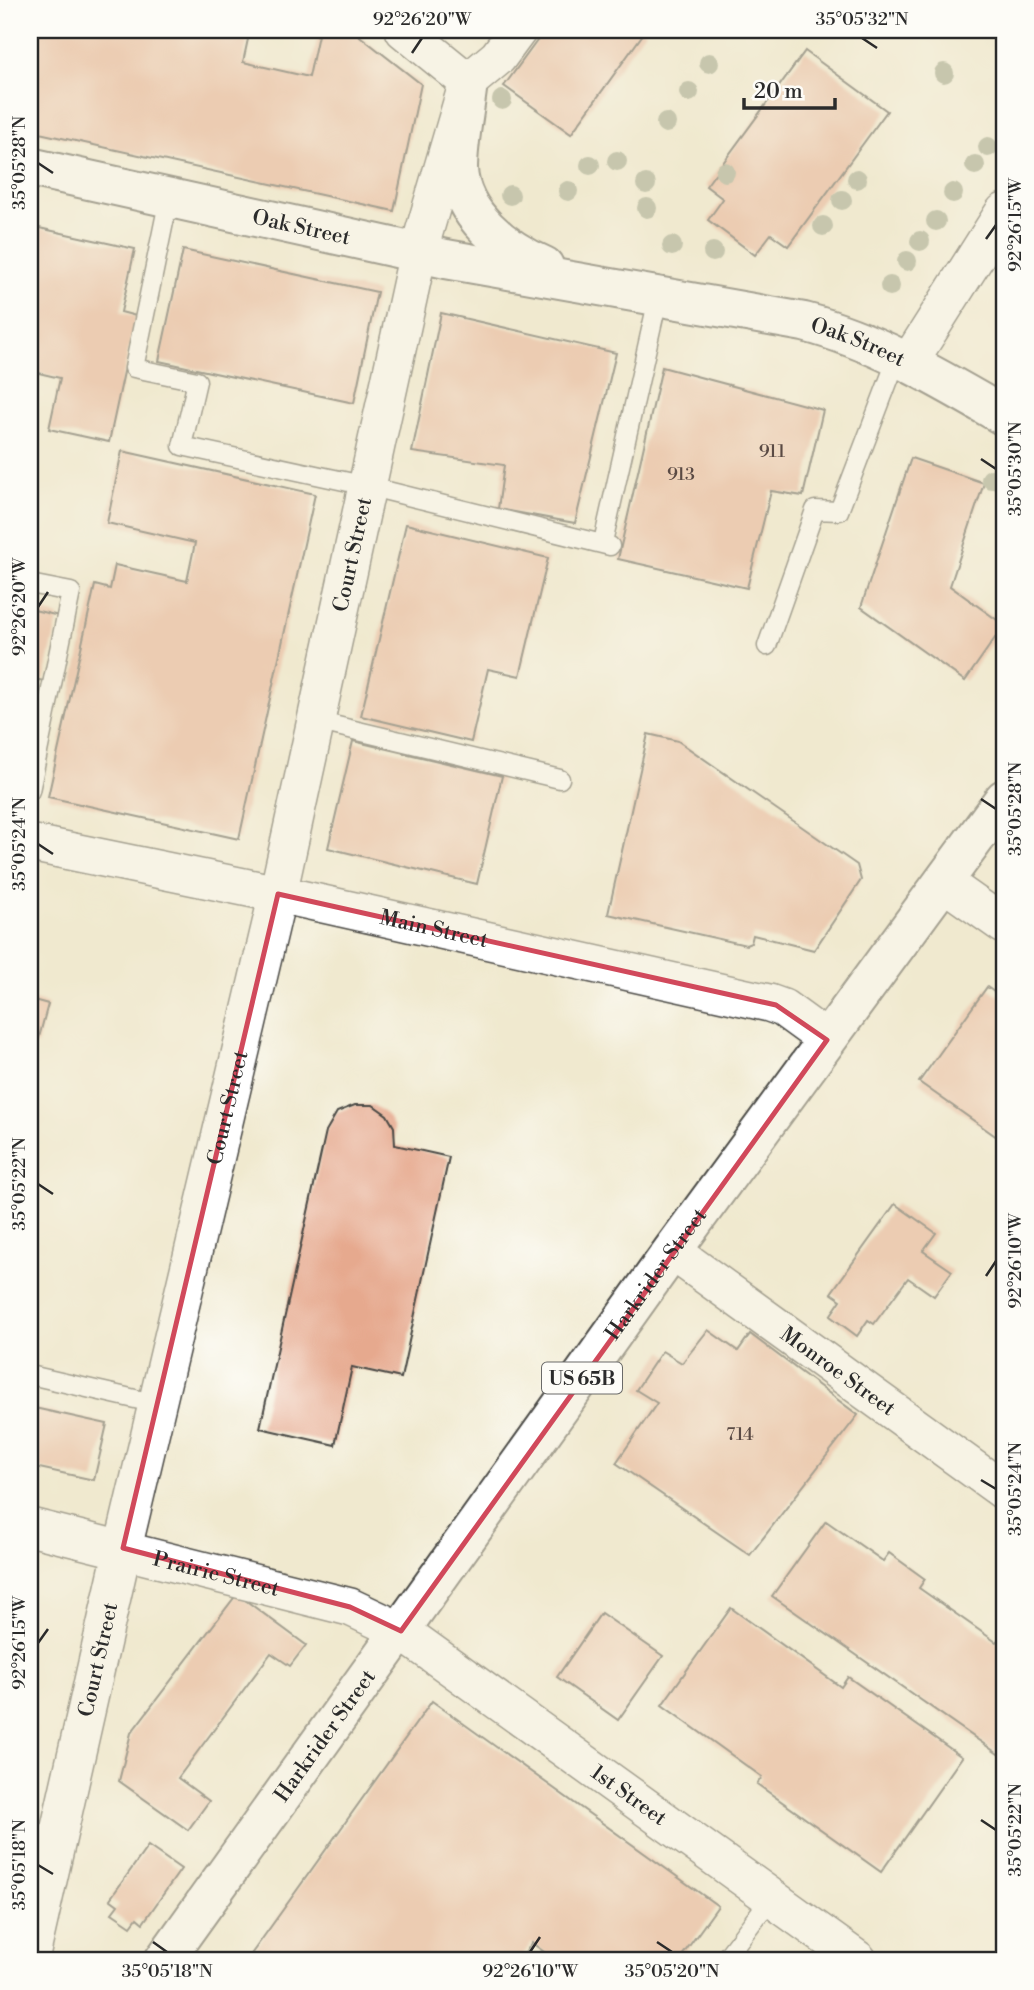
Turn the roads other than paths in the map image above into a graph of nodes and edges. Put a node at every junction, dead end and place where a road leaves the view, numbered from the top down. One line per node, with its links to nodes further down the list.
1 (404, 30): 3 (street)
2 (518, 30): 3 (street)
3 (468, 82): 7 (street, Court Street); 8 (main road, Oak Street)
4 (30, 167): 5 (main road, Oak Street)
5 (169, 198): 7 (main road, Oak Street); 12 (lane)
6 (1004, 212): 10 (street)
7 (418, 253): 8 (main road, Oak Street); 12 (street, Court Street)
8 (575, 280): 9 (main road, Oak Street)
9 (659, 294): 10 (main road, Oak Street); 12 (lane)
10 (903, 359): 11 (main road, Oak Street); 14 (lane)
11 (1004, 416)
12 (367, 486): 15 (street, Court Street)
13 (30, 584): 17 (lane)
14 (767, 646)
15 (316, 721): 16 (lane); 21 (street, Court Street)
16 (560, 779)
17 (30, 791)
18 (1004, 799): 20 (main road, Harkrider Street / US 65B)
19 (30, 843): 21 (street, Main Street)
20 (943, 882): 22 (street); 23 (main road, Harkrider Street / US 65B)
21 (278, 894): 23 (street, Main Street); 26 (street, Court Street)
22 (1004, 925)
23 (827, 1040): 24 (main road, Harkrider Street / US 65B)
24 (673, 1251): 27 (street, Monroe Street); 30 (main road, Harkrider Street / US 65B)
25 (30, 1375): 26 (lane)
26 (158, 1404): 29 (street, Court Street)
27 (1004, 1491)
28 (30, 1527): 29 (street, Prairie Street)
29 (123, 1548): 30 (street, Prairie Street); 32 (street, Court Street)
30 (401, 1631): 31 (street, 1st Street); 33 (main road, Harkrider Street / US 65B)
31 (771, 1898): 34 (lane); 35 (street, 1st Street)
32 (30, 1960)
33 (164, 1960)
34 (724, 1960)
35 (858, 1960)

